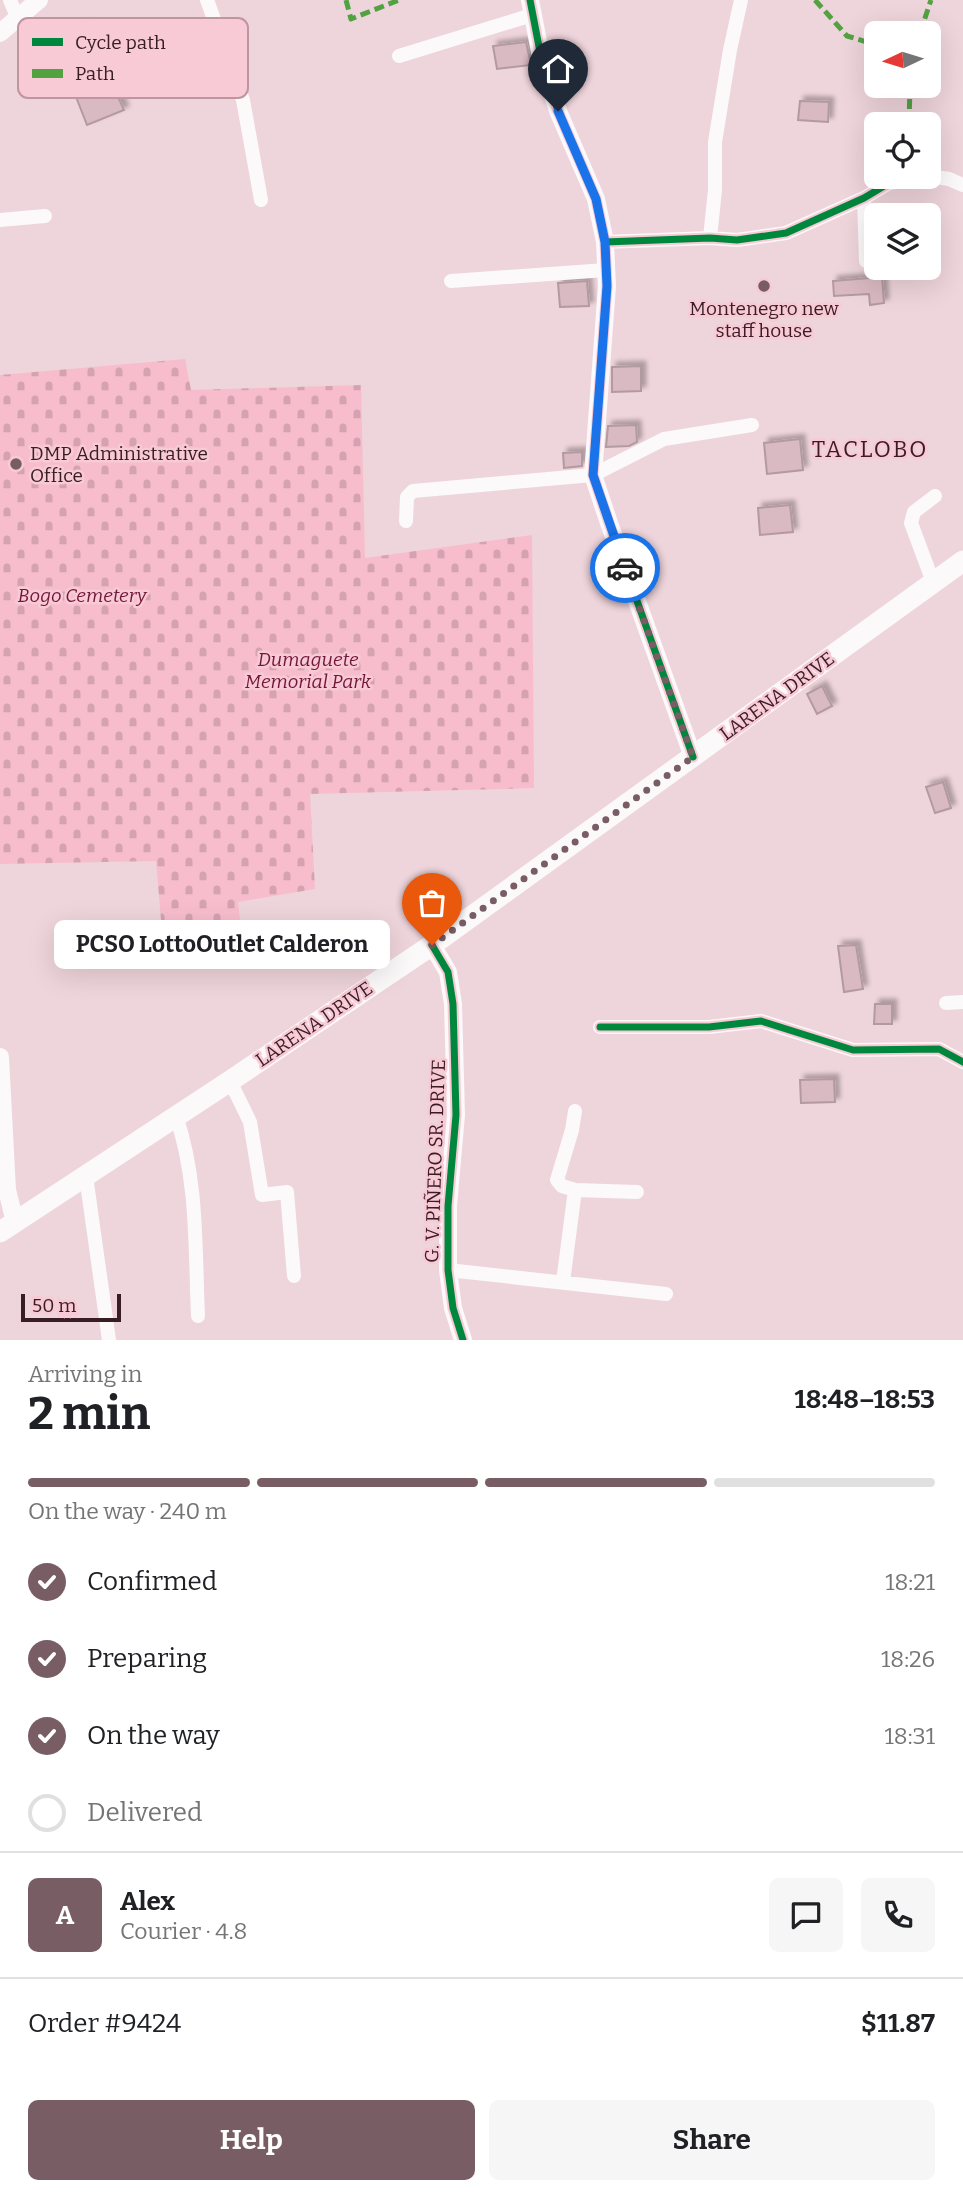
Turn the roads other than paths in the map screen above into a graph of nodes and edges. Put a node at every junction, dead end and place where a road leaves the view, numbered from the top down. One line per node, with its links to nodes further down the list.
1 (10, 0): 8 (street)
2 (39, 0): 6 (street)
3 (207, 0): 7 (street)
4 (741, 0): 20 (street)
5 (531, 7): 10 (street); 21 (street)
6 (19, 18)
7 (213, 18)
8 (18, 19): 9 (street)
9 (0, 33)
10 (399, 56)
11 (242, 98): 16 (street)
12 (941, 178): 13 (street)
13 (963, 185)
14 (879, 189): 15 (street)
15 (864, 198): 17 (street); 20 (street)
16 (261, 200)
17 (864, 203)
18 (45, 216): 19 (street)
19 (0, 220)
20 (710, 238): 21 (street)
21 (605, 242): 22 (street)
22 (606, 270): 23 (street); 25 (street)
23 (451, 281)
24 (751, 425): 25 (street)
25 (593, 475): 27 (street); 30 (street)
26 (935, 496): 29 (street)
27 (406, 521)
28 (963, 561): 29 (main road, LARENA DRIVE)
29 (933, 582): 30 (main road, LARENA DRIVE)
30 (693, 757): 31 (main road, LARENA DRIVE)
31 (432, 945): 37 (main road, LARENA DRIVE); 44 (street, G. V. PIÑERO SR. DRIVE)
32 (963, 1002): 33 (street)
33 (946, 1003)
34 (600, 1027): 36 (street)
35 (0, 1057): 43 (street)
36 (963, 1062)
37 (230, 1081): 39 (main road, LARENA DRIVE); 45 (street)
38 (575, 1111): 41 (street)
39 (176, 1116): 40 (main road, LARENA DRIVE); 48 (street)
40 (86, 1176): 43 (main road, LARENA DRIVE); 49 (street)
41 (575, 1190): 42 (street); 46 (street)
42 (636, 1192)
43 (7, 1227)
44 (448, 1270): 46 (street); 50 (street, G. V. PIÑERO SR. DRIVE)
45 (294, 1276)
46 (563, 1282): 47 (street)
47 (666, 1294)
48 (198, 1316)
49 (109, 1340)
50 (463, 1340)

